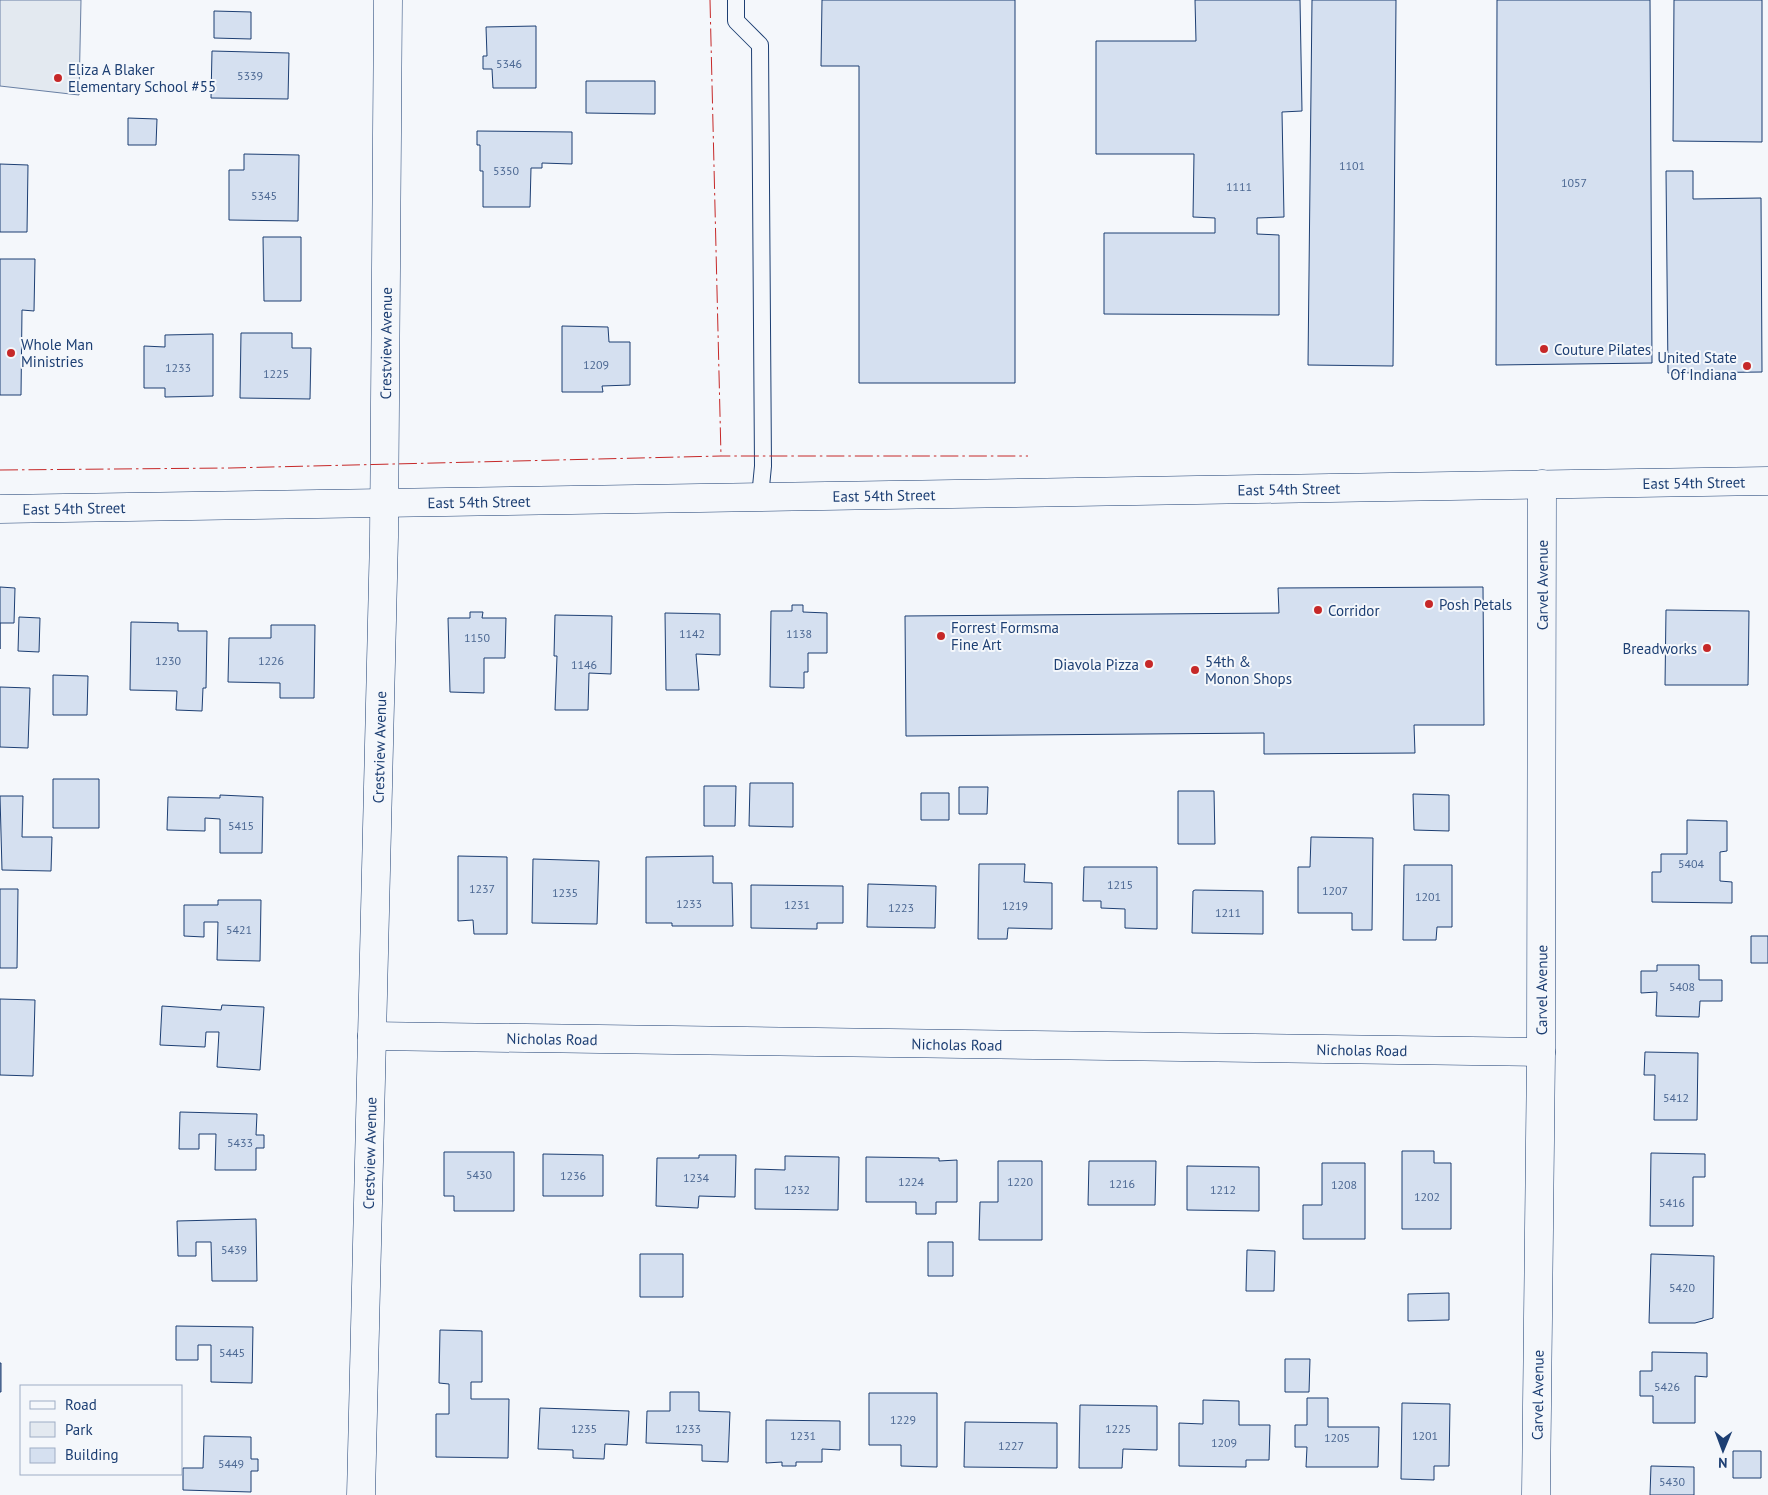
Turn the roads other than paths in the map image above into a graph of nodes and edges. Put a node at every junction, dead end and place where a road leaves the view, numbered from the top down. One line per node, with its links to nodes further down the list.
1 (388, 0): 6 (street, Crestview Avenue)
2 (736, 0): 5 (lane)
3 (1768, 480): 4 (street, East 54th Street)
4 (1542, 484): 5 (street, East 54th Street); 9 (street, Carvel Avenue)
5 (760, 497): 6 (street, East 54th Street)
6 (384, 503): 7 (street, East 54th Street); 8 (street, Crestview Avenue)
7 (0, 509)
8 (372, 1036): 9 (street, Nicholas Road); 10 (street, Crestview Avenue)
9 (1541, 1052): 11 (street, Carvel Avenue)
10 (361, 1495)
11 (1536, 1495)

